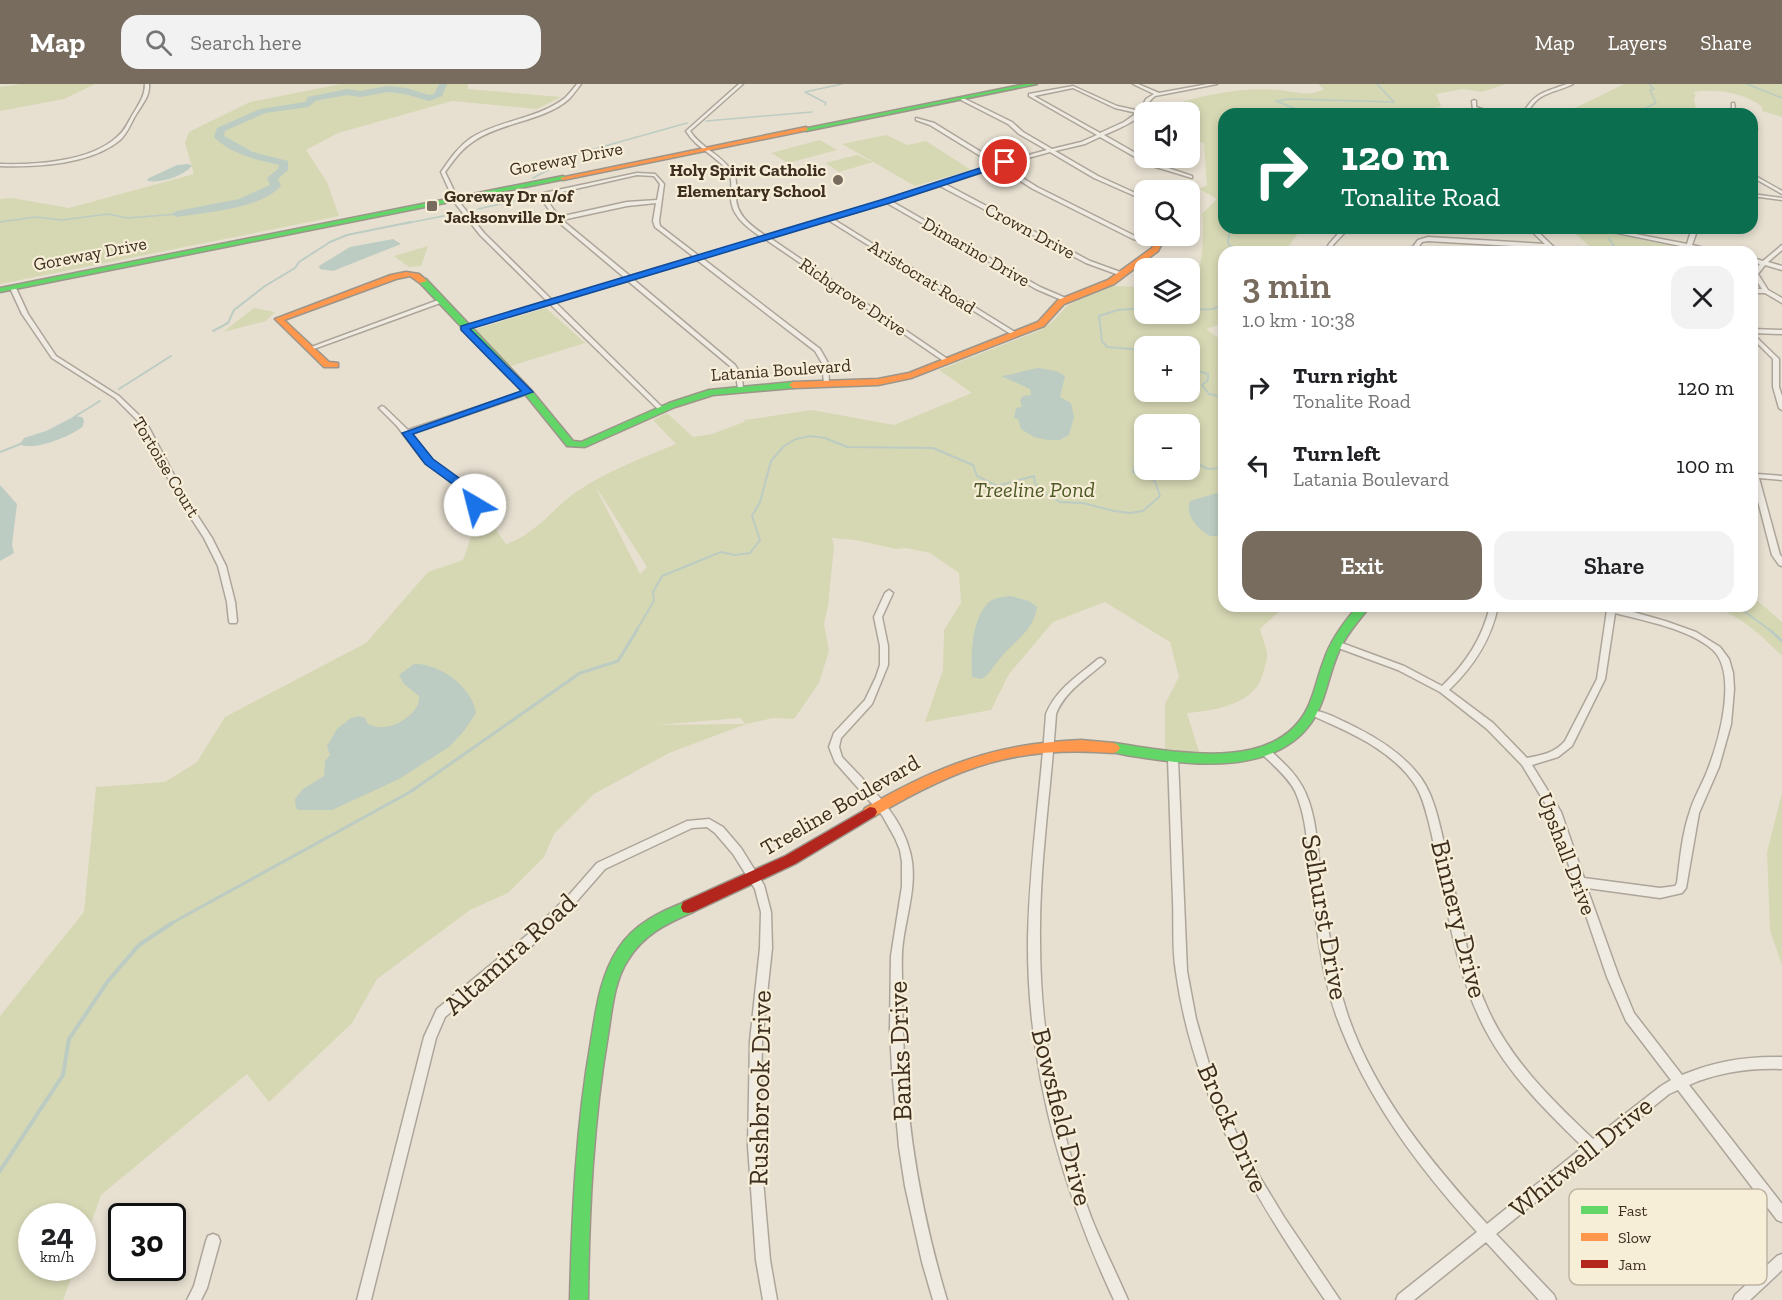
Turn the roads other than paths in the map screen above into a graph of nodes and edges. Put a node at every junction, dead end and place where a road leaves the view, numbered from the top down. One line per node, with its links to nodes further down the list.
1 (147, 84): 23 (street)
2 (579, 84): 32 (street)
3 (741, 84): 20 (street, Richgrove Drive)
4 (1034, 84): 9 (street, Goreway Drive)
5 (1135, 84): 8 (street)
6 (1215, 84): 8 (street)
7 (1571, 84): 14 (street)
8 (1158, 94): 10 (street)
9 (964, 100): 20 (street, Goreway Drive); 21 (street)
10 (1146, 102)
11 (1474, 102): 13 (street)
12 (1733, 104): 15 (street)
13 (1474, 108)
14 (1530, 108)
15 (1732, 108)
16 (1134, 111): 19 (street)
17 (1134, 117): 19 (street)
18 (918, 119): 24 (street)
19 (1101, 135): 21 (street); 22 (street)
20 (705, 150): 32 (street, Goreway Drive); 43 (street, Richgrove Drive)
21 (1052, 151): 24 (street); 30 (street)
22 (1134, 153)
23 (0, 165)
24 (998, 165): 28 (street); 44 (street)
25 (1164, 168): 26 (street)
26 (1190, 177)
27 (1758, 179): 29 (street)
28 (940, 184): 35 (street); 58 (street, Crown Drive)
29 (1782, 193)
30 (1134, 194)
31 (1758, 196): 33 (street)
32 (457, 198): 61 (street, Goreway Drive); 67 (street)
33 (1782, 199)
34 (659, 201): 37 (street); 37 (street); 53 (street)
35 (887, 201): 36 (street); 65 (street, Dimarino Drive)
36 (828, 218): 43 (street); 72 (street, Aristocrat Road)
37 (558, 219): 59 (street)
38 (1341, 234): 47 (street)
39 (1537, 234): 50 (street)
40 (1627, 234): 51 (street)
41 (1638, 234): 51 (street)
42 (1693, 234): 51 (street)
43 (765, 237): 53 (street); 75 (street, Richgrove Drive)
44 (1134, 238)
45 (1479, 242): 48 (street); 49 (street); 50 (street)
46 (1153, 246): 58 (street, Latania Boulevard)
47 (1331, 246)
48 (1418, 246)
49 (1481, 246)
50 (1550, 246)
51 (1689, 246)
52 (1782, 247): 55 (street)
53 (697, 258): 59 (street); 77 (street)
54 (1758, 262): 55 (street)
55 (1763, 264): 56 (street); 57 (street)
56 (1758, 270)
57 (1782, 270)
58 (1122, 274): 65 (street, Latania Boulevard)
59 (629, 278): 67 (street); 78 (street)
60 (1758, 279): 64 (street)
61 (13, 288): 62 (street, Goreway Drive); 96 (street, Tortoise Court)
62 (0, 290)
63 (1758, 291): 64 (street)
64 (1766, 291): 68 (street)
65 (1066, 300): 72 (street, Latania Boulevard)
66 (441, 301): 69 (street, Latania Boulevard); 74 (street); 74 (street, Latania Boulevard)
67 (552, 302): 69 (street); 82 (street)
68 (1782, 302)
69 (464, 328): 79 (street, Latania Boulevard)
70 (1782, 332): 71 (street)
71 (1758, 333)
72 (1016, 335): 75 (street, Latania Boulevard)
73 (1758, 340): 81 (street)
74 (309, 349): 76 (street)
75 (947, 361): 77 (street, Latania Boulevard)
76 (335, 365)
77 (827, 383): 78 (street, Latania Boulevard)
78 (741, 388): 82 (street, Latania Boulevard)
79 (528, 392): 82 (street, Latania Boulevard); 83 (street)
80 (382, 408): 83 (street)
81 (1782, 408)
82 (662, 410)
83 (407, 433): 87 (street)
84 (1758, 475): 85 (street)
85 (1782, 478)
86 (1758, 488): 88 (street)
87 (475, 505)
88 (1770, 530): 89 (street); 90 (street)
89 (1782, 530)
90 (1782, 563)
91 (889, 593): 105 (street, Banks Drive)
92 (1358, 612): 97 (street, Treeline Boulevard)
93 (1492, 612): 99 (street)
94 (1606, 612): 104 (street)
95 (1623, 612): 107 (street)
96 (233, 621)
97 (1336, 644): 99 (street, Upshall Drive); 100 (street, Treeline Boulevard)
98 (1101, 661): 101 (street, Bowsfield Drive)
99 (1443, 690): 104 (street, Upshall Drive)
100 (1314, 713): 102 (street, Treeline Boulevard); 110 (street, Binnery Drive)
101 (1049, 747): 103 (street, Treeline Boulevard); 105 (street, Treeline Boulevard); 124 (street, Bowsfield Drive)
102 (1265, 751): 103 (street, Treeline Boulevard); 114 (street, Selhurst Drive)
103 (1173, 759): 125 (street, Brock Drive)
104 (1525, 762): 107 (street, Upshall Drive)
105 (879, 807): 106 (street, Treeline Boulevard); 123 (street, Banks Drive)
106 (754, 878): 120 (street, Altamira Road); 121 (street, Treeline Boulevard); 122 (street, Rushbrook Drive)
107 (1580, 882): 109 (street, Upshall Drive)
108 (1782, 1063): 109 (street, Whitwell Drive)
109 (1679, 1082): 110 (street, Whitwell Drive); 111 (street, Upshall Drive)
110 (1592, 1147): 114 (street, Whitwell Drive)
111 (1762, 1189)
112 (1767, 1196): 113 (street, Upshall Drive)
113 (1782, 1215)
114 (1486, 1233): 126 (street, Whitwell Drive); 127 (street, Selhurst Drive)
115 (213, 1241): 119 (street)
116 (1782, 1261): 117 (street)
117 (1767, 1275)
118 (1756, 1285): 128 (street)
119 (194, 1300)
120 (364, 1300)
121 (579, 1300)
122 (770, 1300)
123 (940, 1300)
124 (1121, 1300)
125 (1333, 1300)
126 (1403, 1300)
127 (1549, 1300)
128 (1740, 1300)

